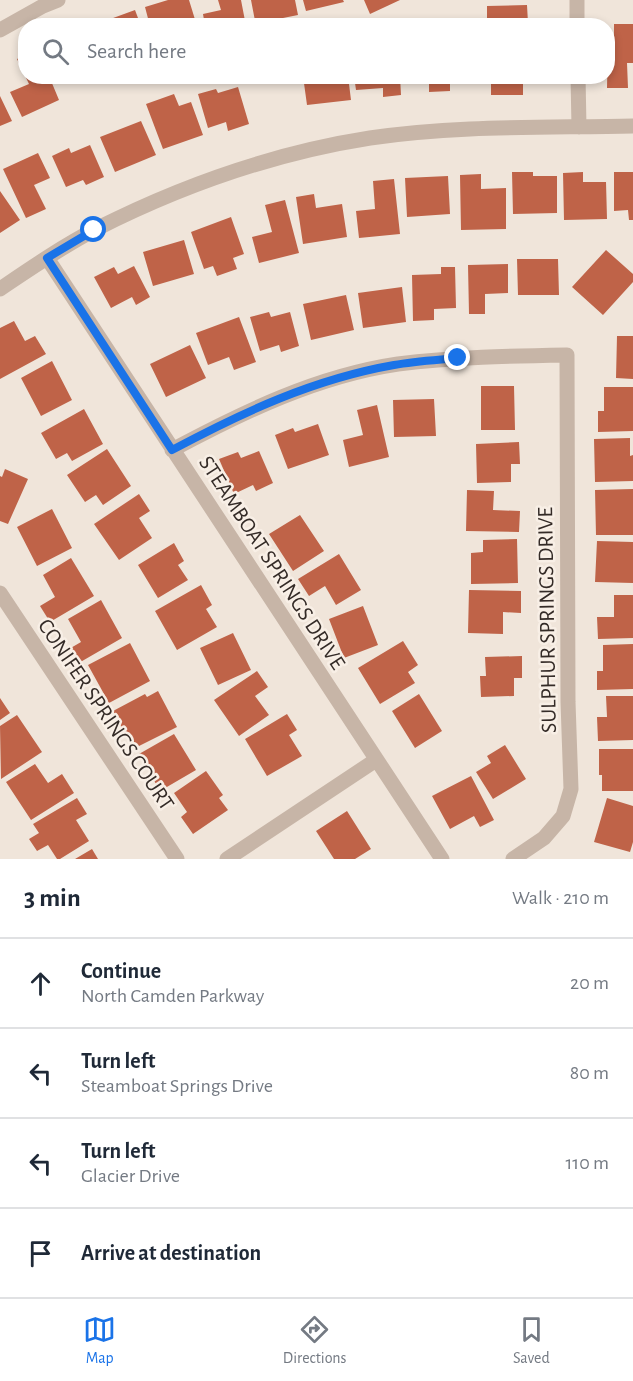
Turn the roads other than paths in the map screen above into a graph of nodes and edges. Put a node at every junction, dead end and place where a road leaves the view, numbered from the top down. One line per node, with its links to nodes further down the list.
1 (58, 0): 3 (street)
2 (577, 0): 4 (street)
3 (22, 18)
4 (577, 18)
5 (18, 20): 6 (street)
6 (0, 30)
7 (578, 84): 9 (street)
8 (633, 126): 9 (street)
9 (579, 127): 10 (street)
10 (47, 258): 11 (street); 12 (street, STEAMBOAT SPRINGS DRIVE)
11 (0, 289)
12 (172, 450): 14 (street, STEAMBOAT SPRINGS DRIVE); 18 (street, SULPHUR SPRINGS DRIVE)
13 (0, 593): 15 (street, CONIFER SPRINGS COURT)
14 (376, 760): 16 (street); 17 (street, STEAMBOAT SPRINGS DRIVE)
15 (177, 859)
16 (227, 859)
17 (442, 859)
18 (513, 859)

